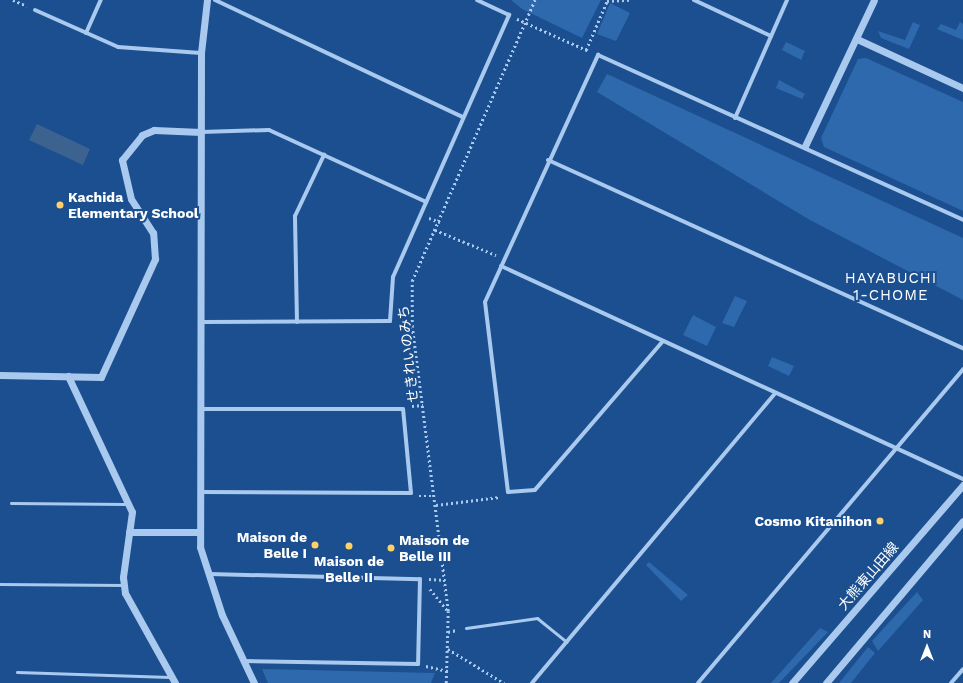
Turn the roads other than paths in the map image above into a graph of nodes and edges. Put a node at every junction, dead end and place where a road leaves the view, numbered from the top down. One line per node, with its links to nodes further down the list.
1 (101, 0): 9 (street)
2 (207, 0): 12 (street)
3 (215, 0): 14 (street)
4 (477, 0): 14 (street)
5 (694, 0): 10 (street)
6 (787, 0): 10 (street)
7 (874, 0): 11 (street)
8 (34, 10): 9 (street)
9 (86, 33): 12 (street)
10 (771, 36): 15 (street)
11 (856, 39): 13 (street); 17 (street)
12 (201, 53): 16 (street)
13 (963, 88)
14 (462, 117): 20 (street)
15 (735, 118): 17 (street); 19 (street)
16 (201, 132): 18 (street); 23 (street); 29 (street)
17 (805, 146): 21 (street)
18 (324, 155): 20 (street); 24 (street)
19 (548, 160): 22 (street); 26 (street)
20 (426, 202): 24 (street)
21 (963, 220)
22 (500, 266): 25 (street); 25 (street)
23 (202, 322): 24 (street); 31 (street)
24 (297, 322)
25 (663, 341): 30 (street)
26 (963, 348)
27 (963, 370): 32 (street)
28 (0, 375): 29 (street)
29 (68, 376): 37 (street)
30 (775, 393): 32 (street); 45 (street)
31 (201, 409): 35 (street); 35 (street)
32 (897, 448): 33 (street); 52 (street)
33 (963, 479)
34 (963, 485): 53 (street, 大熊東山田線)
35 (200, 492): 40 (street)
36 (11, 502): 37 (lane)
37 (128, 504): 39 (street)
38 (963, 521): 54 (street)
39 (129, 532): 40 (street); 43 (street)
40 (200, 532): 41 (street)
41 (206, 574): 46 (street); 46 (street)
42 (0, 584): 43 (lane)
43 (124, 585): 49 (street)
44 (466, 628): 45 (lane)
45 (567, 642): 51 (street)
46 (243, 661): 50 (street)
47 (963, 669): 55 (street)
48 (17, 672): 49 (lane)
49 (174, 680)
50 (254, 683)
51 (532, 683)
52 (698, 683)
53 (792, 683)
54 (826, 683)
55 (951, 683)

